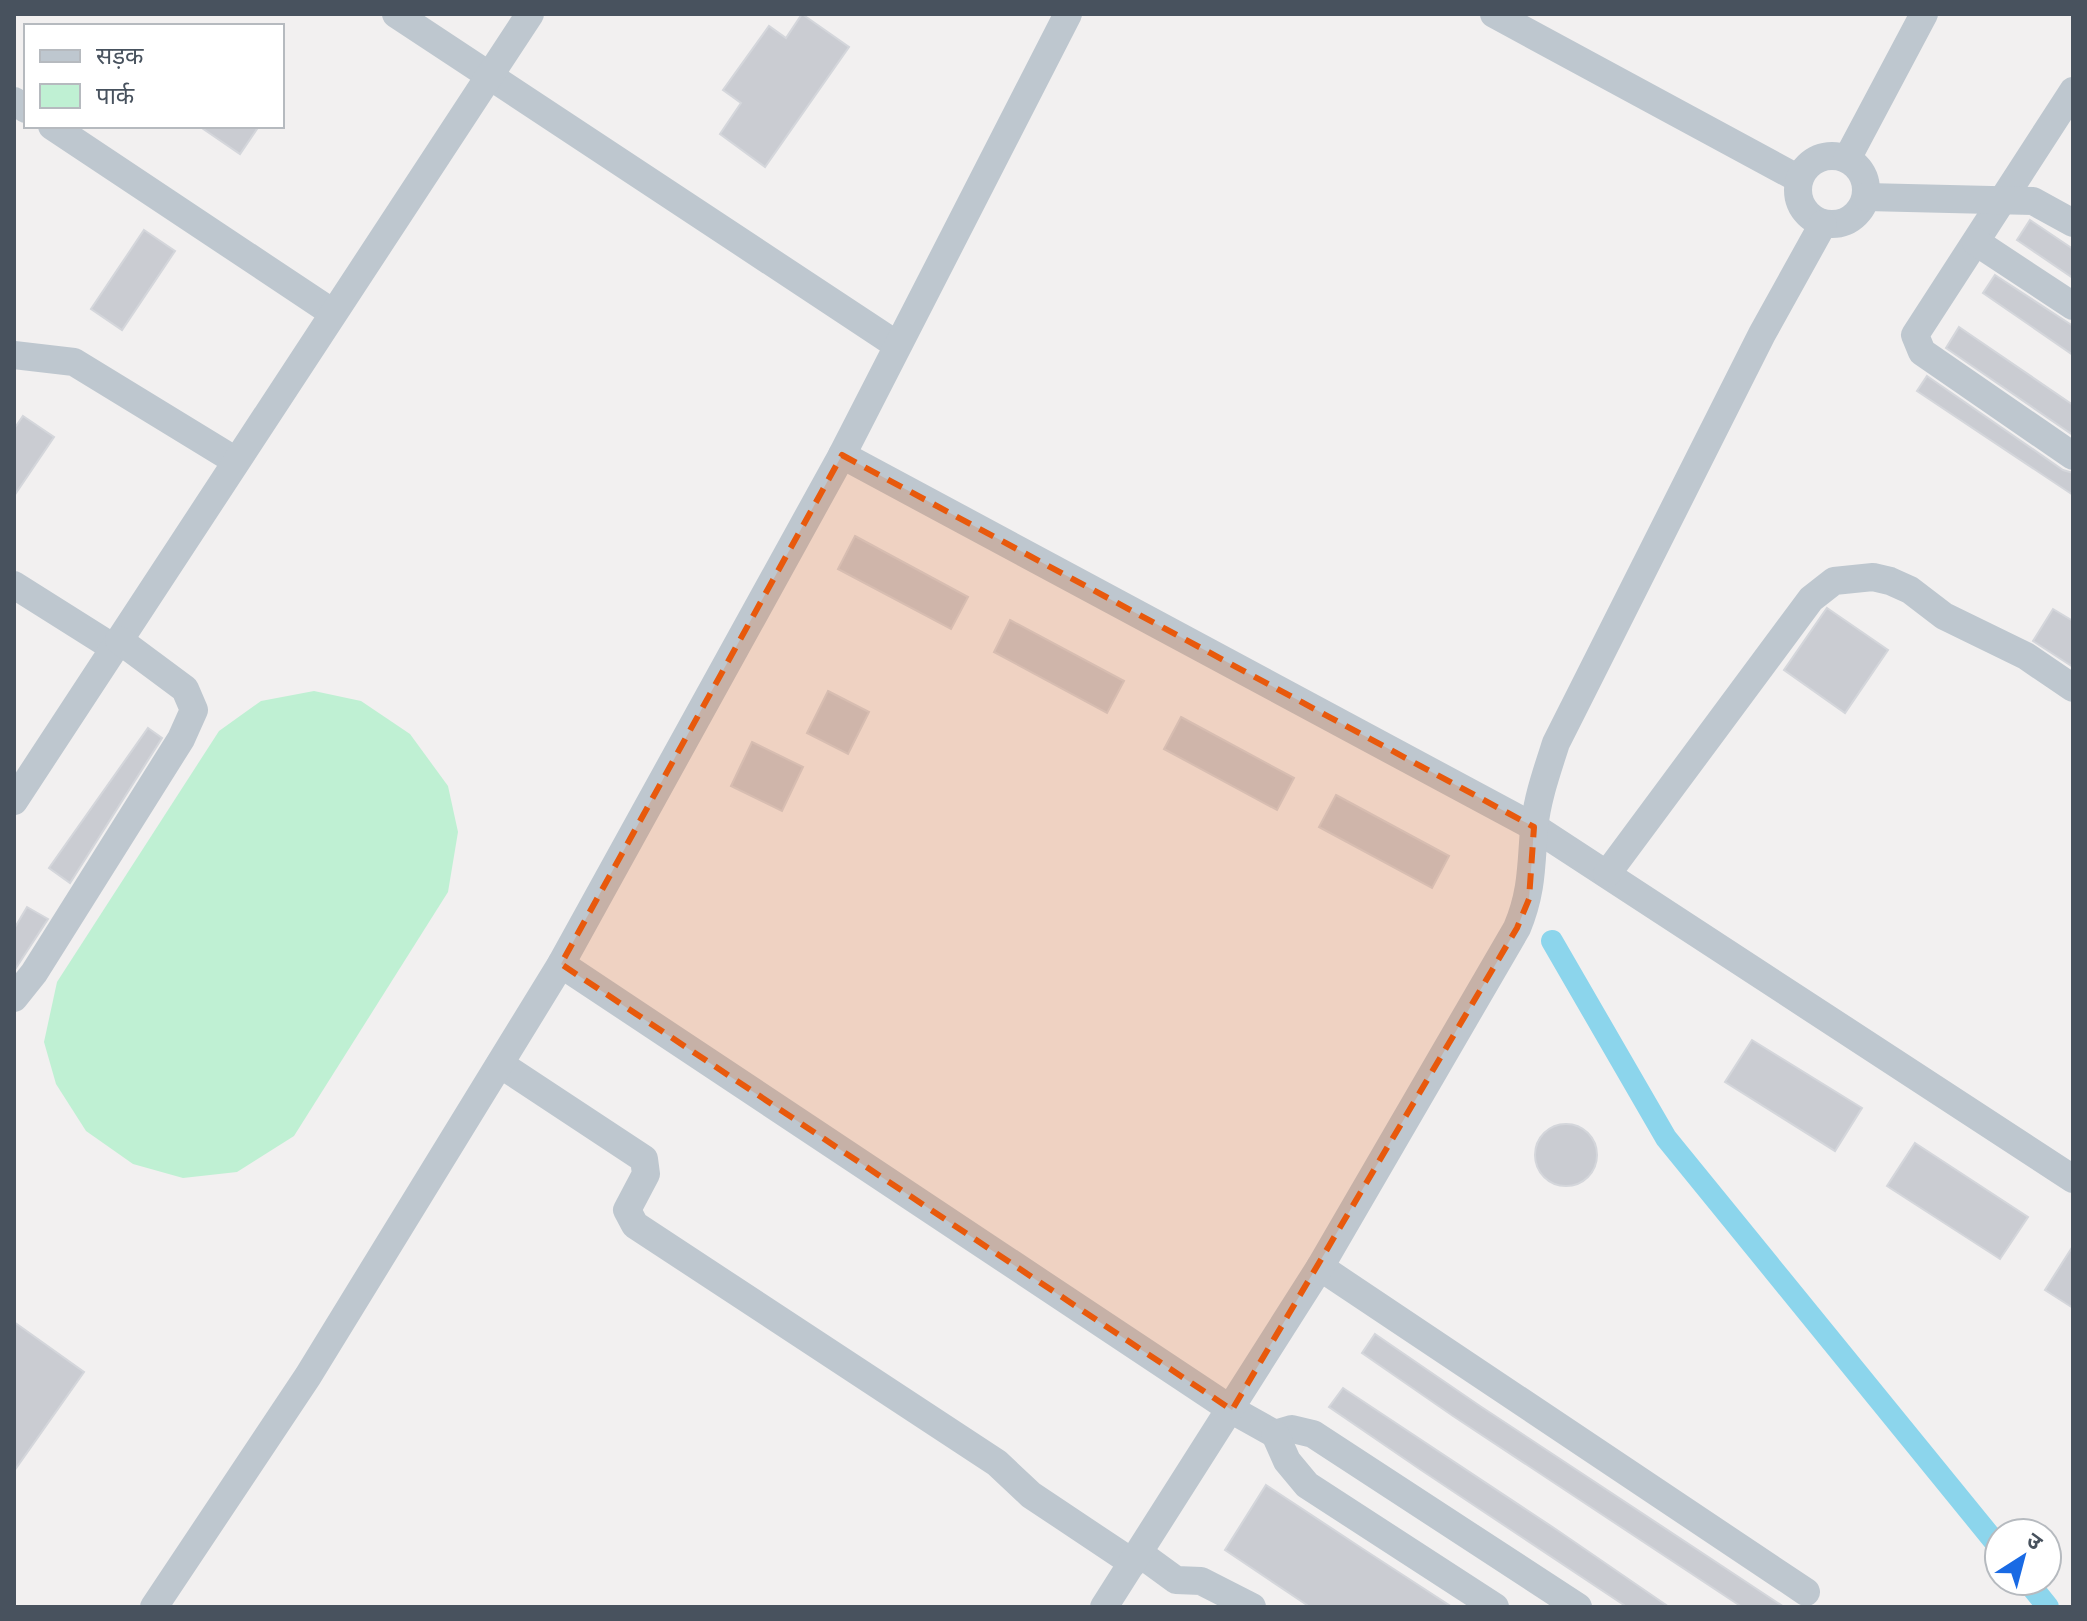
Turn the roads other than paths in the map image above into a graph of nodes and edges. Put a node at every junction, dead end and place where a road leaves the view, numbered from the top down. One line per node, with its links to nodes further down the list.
1 (396, 14): 6 (street)
2 (530, 14): 6 (street)
3 (1494, 14): 11 (street)
4 (1924, 14): 10 (street)
5 (1062, 16): 19 (street)
6 (489, 76): 18 (street); 19 (street)
7 (2073, 91): 9 (street)
8 (55, 128): 18 (street)
9 (2062, 132): 13 (street)
10 (1847, 159): 11 (street); 12 (street)
11 (1799, 179): 15 (street)
12 (1866, 197): 13 (street); 15 (street)
13 (2005, 199): 14 (street); 16 (street)
14 (2073, 223)
15 (1823, 224): 28 (street)
16 (1976, 242): 17 (street); 22 (street)
17 (2073, 306)
18 (333, 313): 23 (street)
19 (897, 345): 21 (street)
20 (14, 355): 23 (street)
21 (842, 455): 28 (street); 30 (street)
22 (2073, 456)
23 (236, 461): 25 (street)
24 (14, 585): 25 (street)
25 (117, 644): 27 (street); 31 (street)
26 (2073, 688): 29 (street)
27 (14, 801)
28 (1534, 827): 29 (street); 34 (street)
29 (1607, 874): 33 (street)
30 (561, 964): 32 (street); 35 (street)
31 (14, 998)
32 (500, 1064): 37 (street); 40 (street)
33 (2073, 1179)
34 (1320, 1267): 35 (street); 38 (street)
35 (1232, 1410): 36 (street); 37 (street)
36 (1275, 1434): 43 (street); 44 (street)
37 (1136, 1558): 39 (street); 41 (street)
38 (1806, 1592)
39 (1180, 1594): 42 (street)
40 (154, 1607)
41 (1104, 1607)
42 (1252, 1607)
43 (1495, 1607)
44 (1578, 1607)

